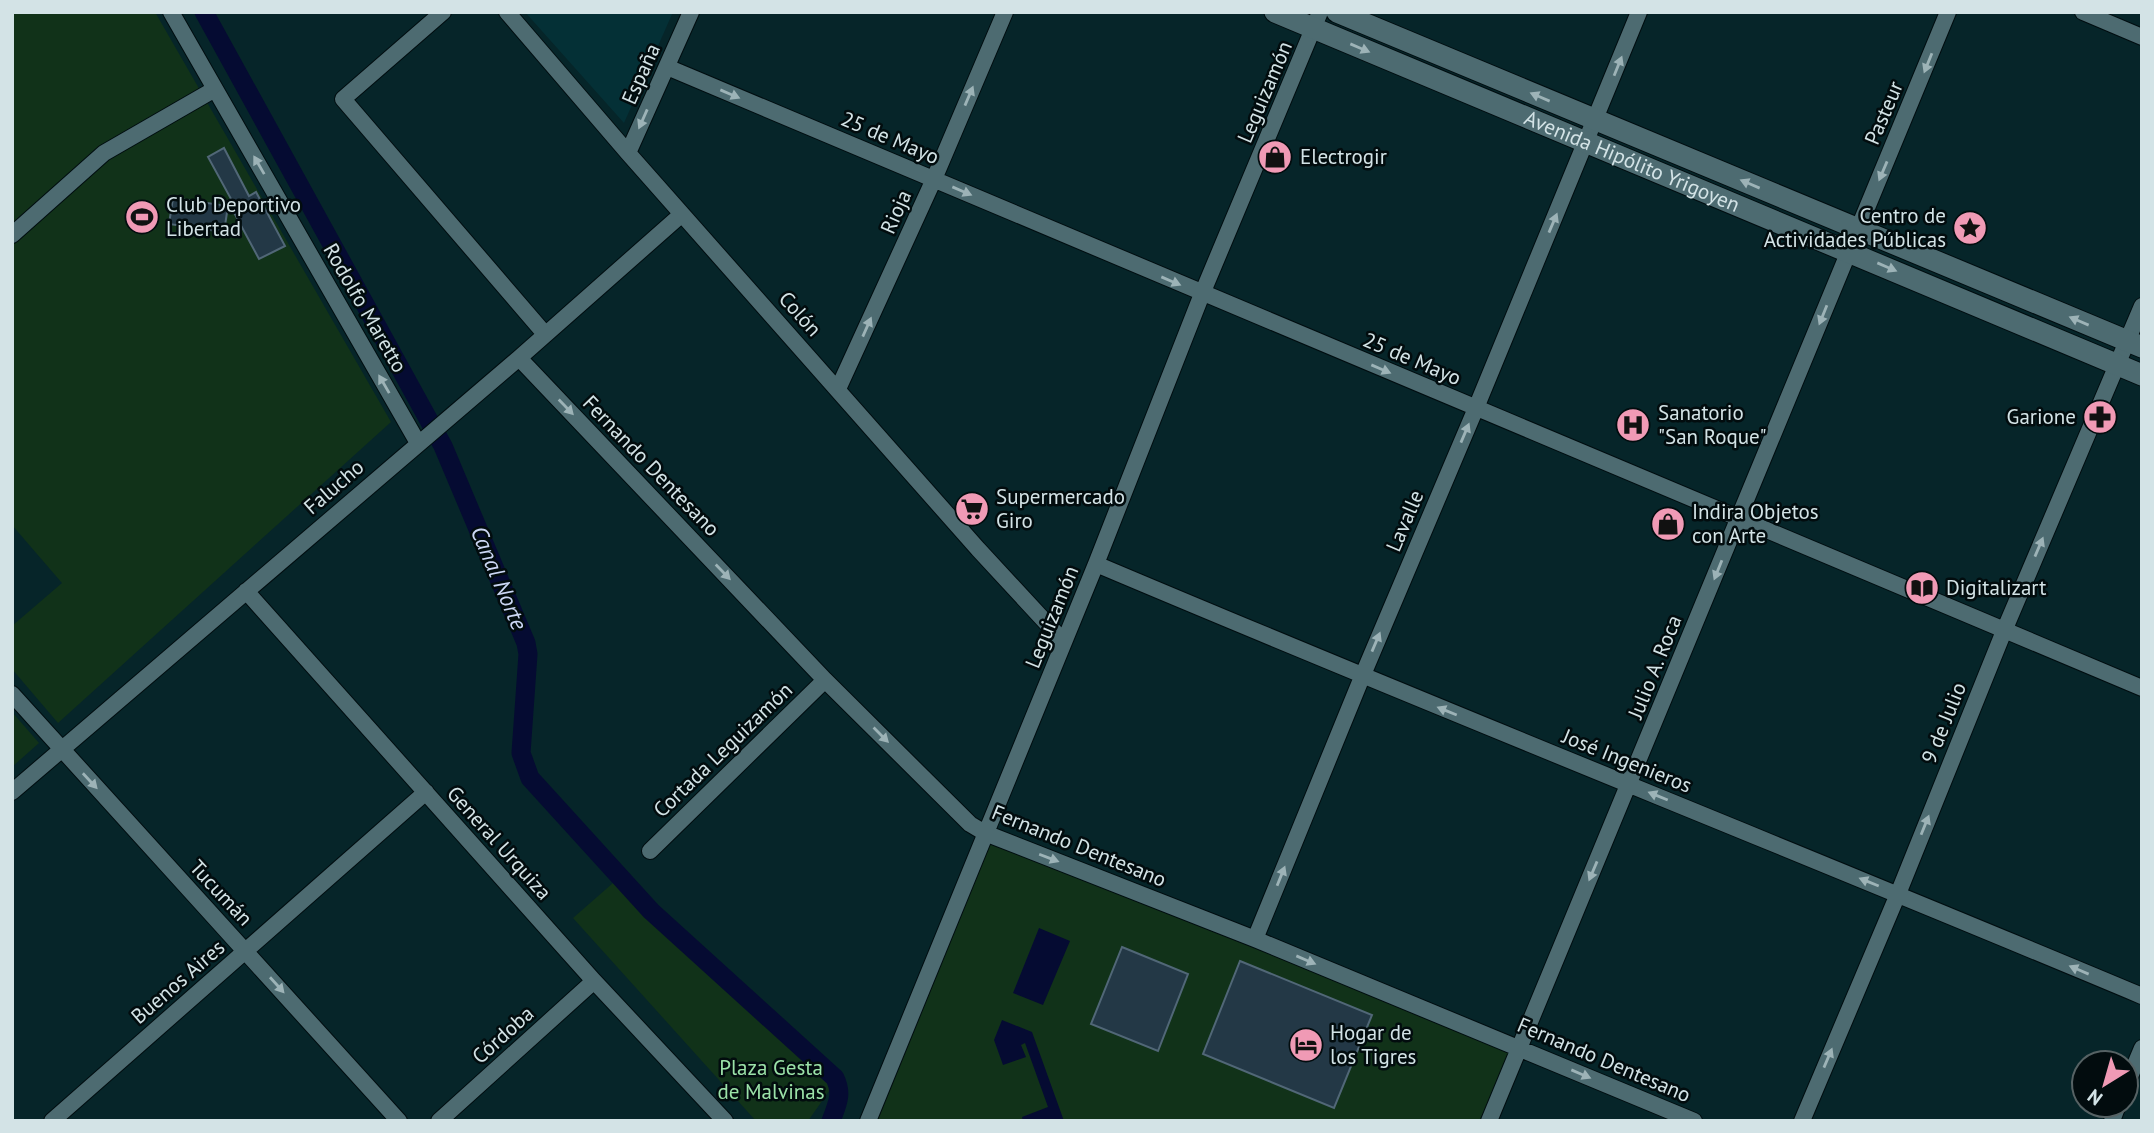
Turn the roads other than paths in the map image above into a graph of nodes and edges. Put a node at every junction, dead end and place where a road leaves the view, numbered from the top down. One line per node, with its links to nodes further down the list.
1 (171, 12): 14 (street, Rodolfo Maretto)
2 (443, 12): 25 (street)
3 (507, 12): 17 (street, Colón)
4 (691, 12): 13 (street, España)
5 (1005, 12): 18 (street, Rioja, one-way to 5)
6 (1275, 12): 11 (street, Avenida Hipólito Yrigoyen)
7 (1337, 12): 15 (street, Avenida Hipólito Yrigoyen, one-way to 7)
8 (1639, 12): 15 (street, Lavalle, one-way to 8)
9 (1948, 12): 20 (street, Pasteur, one-way to 20)
10 (2083, 12): 12 (street)
11 (1317, 20): 16 (street, Avenida Hipólito Yrigoyen, one-way to 16); 23 (street, Leguizamón)
12 (2142, 37)
13 (667, 67): 17 (street, España, one-way to 17); 18 (street, 25 de Mayo, one-way to 18)
14 (215, 89): 21 (street); 32 (street, Rodolfo Maretto, one-way to 14)
15 (1596, 120): 16 (street, Lavalle); 20 (street, Avenida Hipólito Yrigoyen, one-way to 15)
16 (1587, 143): 22 (street, Avenida Hipólito Yrigoyen); 31 (street, Lavalle, one-way to 16)
17 (628, 153): 19 (street, Colón)
18 (934, 179): 23 (street, 25 de Mayo, one-way to 23); 30 (street, Rioja, one-way to 18)
19 (682, 214): 25 (street, Falucho); 30 (street, Colón)
20 (1859, 229): 22 (street, Julio A. Roca); 26 (street, Avenida Hipólito Yrigoyen, one-way to 20)
21 (12, 235)
22 (1849, 251): 28 (street, Avenida Hipólito Yrigoyen, one-way to 28); 33 (street, Julio A. Roca, one-way to 33)
23 (1202, 294): 31 (street, 25 de Mayo, one-way to 31); 34 (street, Leguizamón)
24 (2142, 306): 26 (street, 9 de Julio)
25 (545, 334): 27 (street, Falucho)
26 (2134, 344): 28 (street, 9 de Julio)
27 (519, 358): 32 (street, Falucho); 39 (street, Fernando Dentesano, one-way to 39)
28 (2117, 365): 29 (street, Avenida Hipólito Yrigoyen); 36 (street, 9 de Julio, one-way to 28)
29 (2142, 375)
30 (838, 389): 37 (street, Colón)
31 (1476, 408): 33 (street, 25 de Mayo); 38 (street, Lavalle, one-way to 31)
32 (418, 443): 35 (street, Falucho)
33 (1739, 519): 36 (street, 25 de Mayo); 43 (street, Julio A. Roca, one-way to 43)
34 (1096, 564): 37 (street, Leguizamón); 38 (street, José Ingenieros)
35 (246, 591): 42 (street, Falucho); 45 (street, General Urquiza)
36 (2004, 631): 40 (street, 25 de Mayo); 48 (street, 9 de Julio, one-way to 36)
37 (1064, 642): 46 (street, Leguizamón)
38 (1362, 677): 43 (street, José Ingenieros, one-way to 38); 49 (street, Lavalle, one-way to 38)
39 (825, 680): 46 (street, Fernando Dentesano, one-way to 46); 47 (street, Cortada Leguizamón)
40 (2142, 688)
41 (12, 694): 42 (street, Tucumán)
42 (61, 750): 44 (street, Falucho); 50 (street, Tucumán, one-way to 50)
43 (1629, 785): 48 (street, José Ingenieros, one-way to 43); 53 (street, Julio A. Roca, one-way to 53)
44 (12, 792)
45 (426, 792): 50 (street, Buenos Aires); 51 (street, General Urquiza)
46 (985, 832): 49 (street, Fernando Dentesano, one-way to 49); 58 (street, Leguizamón)
47 (650, 851)
48 (1898, 894): 52 (street, José Ingenieros, one-way to 48); 61 (street, 9 de Julio, one-way to 48)
49 (1255, 939): 53 (street, Fernando Dentesano, one-way to 53)
50 (246, 951): 54 (street, Buenos Aires); 55 (street, Tucumán, one-way to 55)
51 (594, 981): 56 (street, Córdoba); 57 (street, General Urquiza)
52 (2142, 996)
53 (1518, 1048): 59 (street, Julio A. Roca); 60 (street, Fernando Dentesano, one-way to 60)
54 (52, 1121)
55 (399, 1121)
56 (439, 1121)
57 (724, 1121)
58 (868, 1121)
59 (1489, 1121)
60 (1694, 1121)
61 (1802, 1121)

